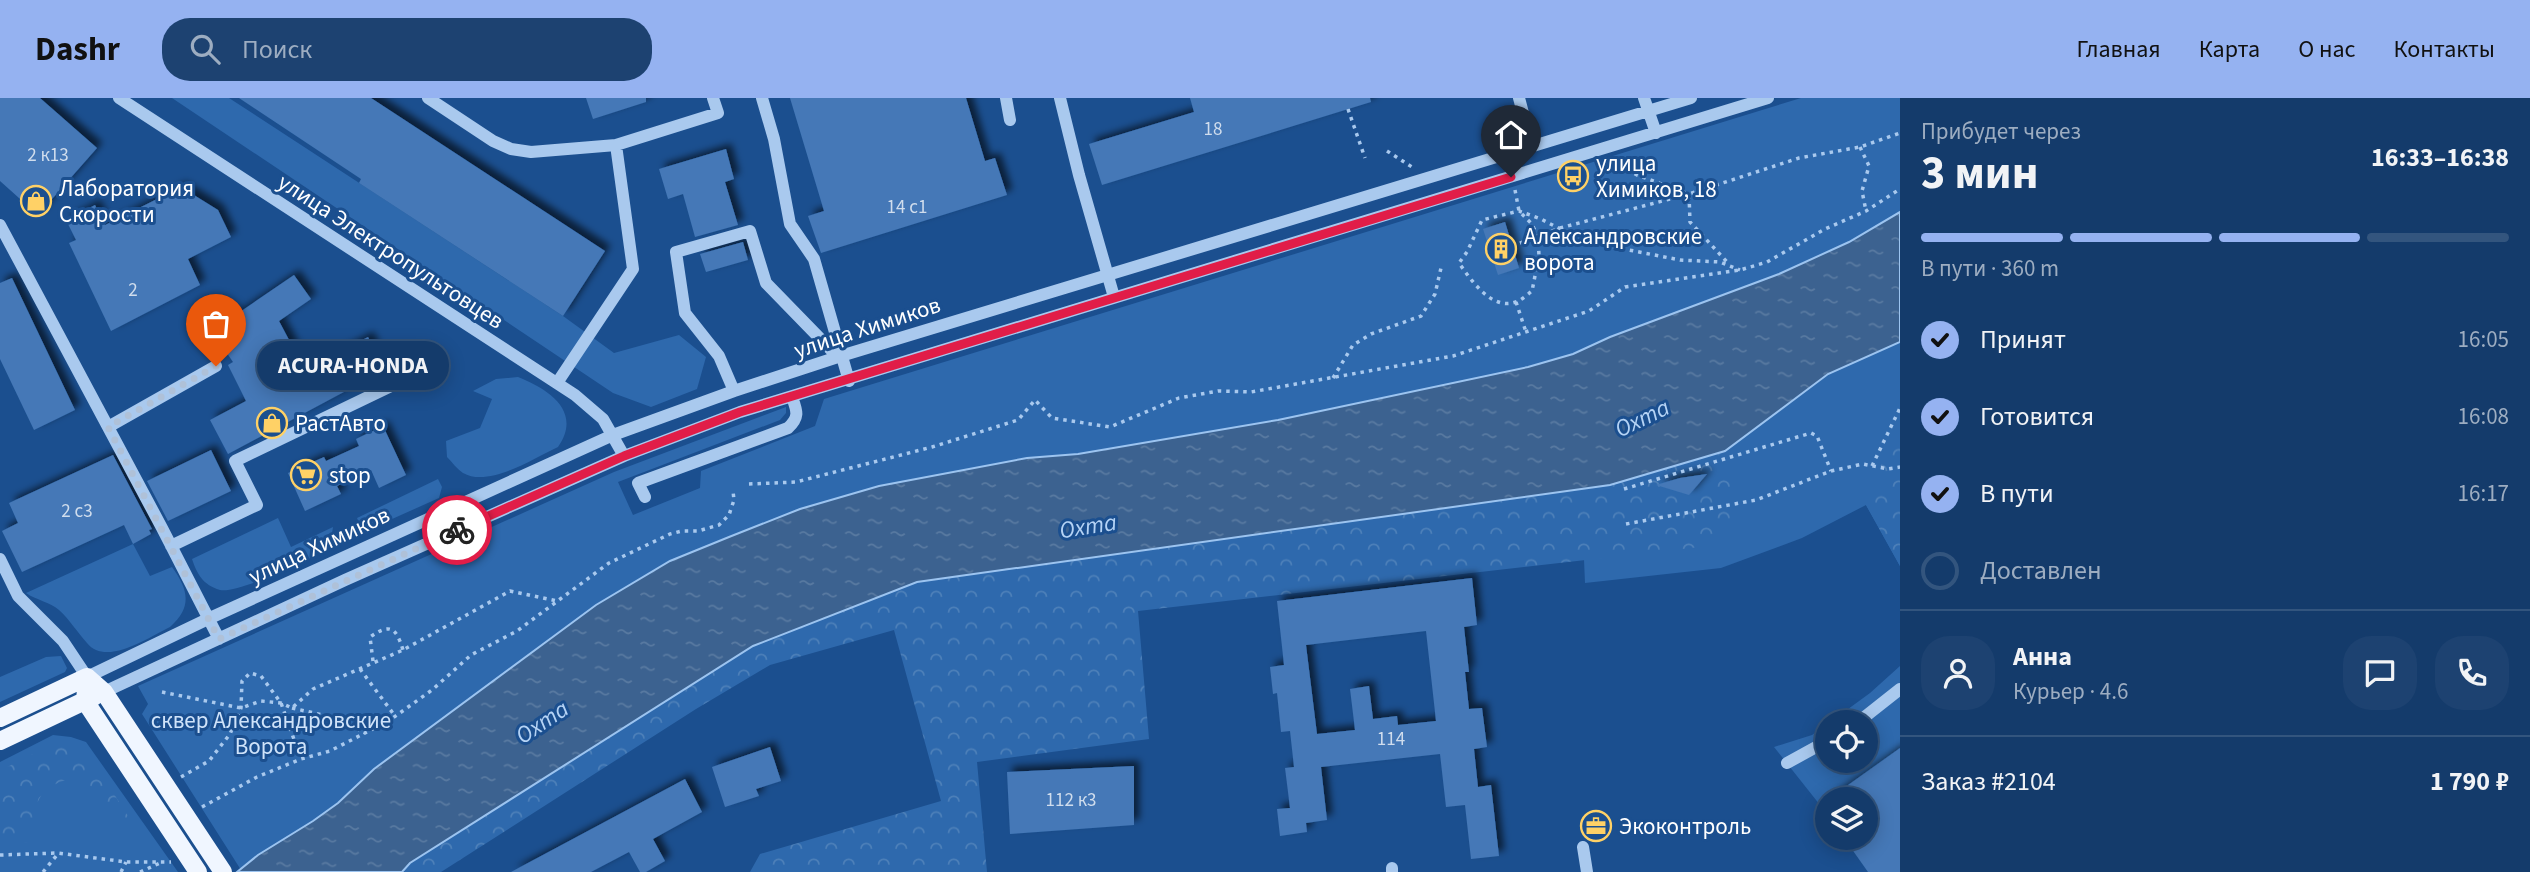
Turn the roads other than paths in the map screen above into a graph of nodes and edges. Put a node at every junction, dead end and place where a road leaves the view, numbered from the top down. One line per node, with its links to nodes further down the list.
1 (119, 98): 22 (street, улица Электропультовцев)
2 (428, 98): 14 (street)
3 (713, 98): 14 (street)
4 (762, 98): 19 (street)
5 (1006, 98): 12 (street)
6 (1060, 98): 17 (street)
7 (1519, 98): 15 (street)
8 (1644, 98): 11 (street)
9 (1691, 98): 11 (street, улица Химиков)
10 (1768, 98): 13 (street, улица Химиков)
11 (1648, 111): 13 (street); 15 (street, улица Химиков)
12 (1010, 120)
13 (1656, 133): 18 (street, улица Химиков)
14 (616, 145): 22 (street)
15 (1532, 147): 17 (street, улица Химиков)
16 (0, 225): 26 (street)
17 (1108, 274): 18 (street); 19 (street, улица Химиков)
18 (1114, 297): 21 (street, улица Химиков)
19 (841, 356): 21 (street); 24 (street, улица Химиков); 24 (street)
20 (216, 366): 26 (street)
21 (849, 381): 25 (street, улица Химиков)
22 (557, 383): 27 (street, улица Электропультовцев)
23 (393, 385): 30 (street)
24 (734, 391): 27 (street, улица Химиков)
25 (792, 397): 28 (street, улица Химиков); 29 (street)
26 (108, 427): 30 (street)
27 (613, 435): 28 (street, улица Электропультовцев); 32 (street, улица Химиков)
28 (624, 456): 33 (street, улица Химиков)
29 (645, 497)
30 (171, 546): 32 (street)
31 (0, 559): 34 (street)
32 (210, 618): 33 (street); 34 (street, улица Химиков)
33 (219, 639): 36 (street, улица Химиков)
34 (87, 677): 36 (main road); 37 (main road); 39 (main road)
35 (1900, 689): 38 (street)
36 (104, 692): 37 (main road); 44 (main road)
37 (85, 701): 40 (main road); 45 (main road)
38 (1873, 710)
39 (0, 718)
40 (0, 741)
41 (1815, 748): 42 (street)
42 (1787, 763)
43 (1583, 848): 46 (street)
44 (220, 868)
45 (198, 872)
46 (1587, 872)

